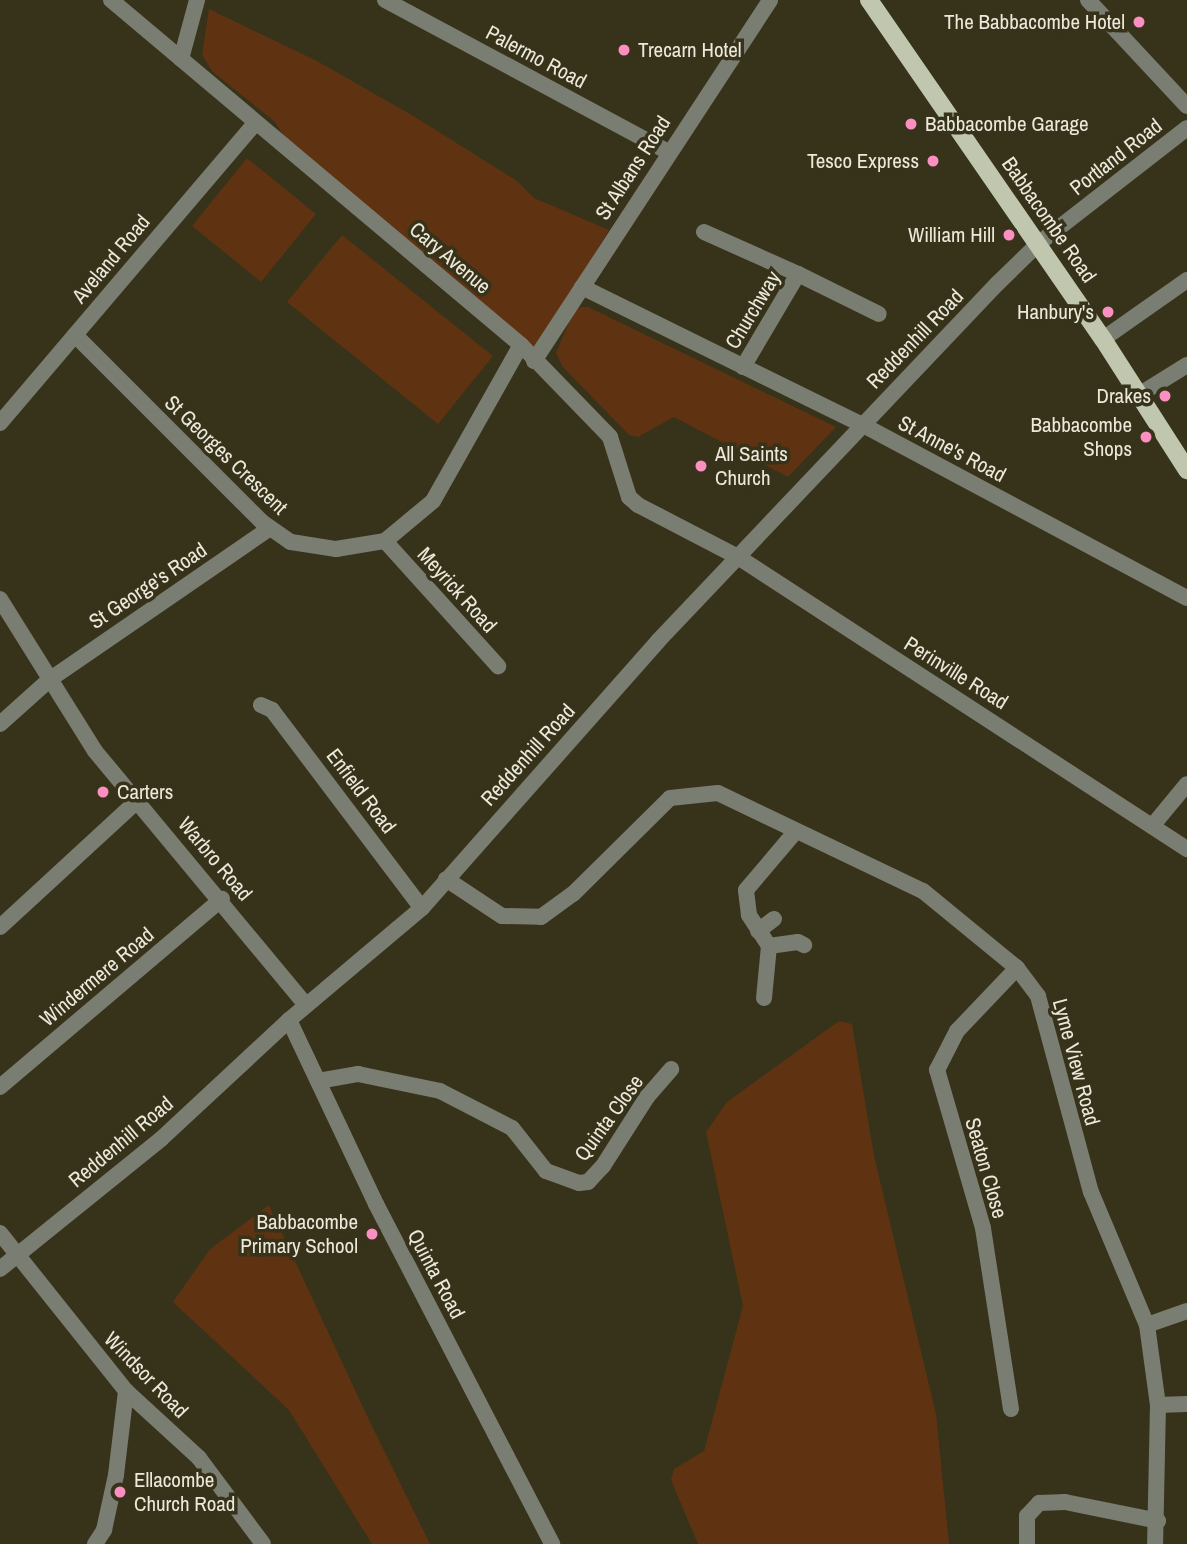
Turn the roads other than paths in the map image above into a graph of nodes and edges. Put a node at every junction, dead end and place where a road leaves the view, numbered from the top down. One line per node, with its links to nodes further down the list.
1 (111, 0): 7 (street, Cary Avenue)
2 (197, 0): 7 (street)
3 (385, 0): 11 (street, Palermo Road)
4 (770, 0): 11 (street, St Albans Road)
5 (869, 0): 13 (main road, Babbacombe Road)
6 (1088, 0): 8 (street)
7 (181, 59): 9 (street, Cary Avenue)
8 (1187, 106)
9 (255, 123): 18 (street, Aveland Road); 20 (street, Cary Avenue)
10 (1187, 128): 13 (street, Portland Road)
11 (668, 152): 16 (street, St Albans Road)
12 (704, 232): 14 (street, Churchway)
13 (1038, 244): 19 (main road, Babbacombe Road); 26 (street, Reddenhill Road)
14 (798, 274): 17 (street, Churchway); 23 (street, Churchway)
15 (1187, 280): 19 (street)
16 (582, 287): 21 (street, St Albans Road); 23 (street, St Anne's Road)
17 (879, 314)
18 (75, 335): 25 (street, Aveland Road); 28 (street, St Georges Crescent)
19 (1103, 339): 24 (main road, Babbacombe Road)
20 (521, 345): 21 (street, Cary Avenue); 29 (street)
21 (534, 361): 30 (street, Cary Avenue)
22 (1187, 365): 24 (street)
23 (743, 367): 26 (street, St Anne's Road)
24 (1137, 396): 27 (main road, Babbacombe Road)
25 (0, 424)
26 (863, 425): 30 (street, Reddenhill Road); 31 (street, St Anne's Road)
27 (1187, 470)
28 (270, 528): 29 (street, St Georges Crescent); 34 (street, St George's Road)
29 (385, 541): 33 (street, Meyrick Road)
30 (738, 557): 39 (street, Perinville Road); 42 (street, Reddenhill Road)
31 (1187, 598)
32 (0, 599): 34 (street, Warbro Road)
33 (498, 666)
34 (49, 680): 36 (street, St George's Road); 38 (street, Warbro Road)
35 (261, 705): 44 (street, Enfield Road)
36 (0, 723)
37 (1187, 784): 39 (street)
38 (138, 800): 43 (street, Warbro Road); 46 (street)
39 (1153, 825): 41 (street, Perinville Road)
40 (796, 831): 42 (street, Lyme View Road); 47 (street); 50 (street, Lyme View Road)
41 (1187, 849)
42 (446, 879): 44 (street, Reddenhill Road)
43 (222, 899): 52 (street, Warbro Road); 56 (street, Windermere Road)
44 (422, 908): 52 (street, Reddenhill Road)
45 (774, 919): 47 (street)
46 (0, 927)
47 (758, 931): 49 (street)
48 (804, 945): 49 (street)
49 (769, 946): 51 (street)
50 (1017, 968): 61 (street, Lyme View Road); 65 (street, Seaton Close)
51 (764, 998)
52 (306, 1006): 53 (street, Reddenhill Road)
53 (289, 1020): 55 (street, Quinta Road); 58 (street, Reddenhill Road)
54 (671, 1069): 55 (street, Quinta Close)
55 (318, 1082): 69 (street, Quinta Road)
56 (0, 1087)
57 (0, 1233): 58 (street, Windsor Road)
58 (15, 1255): 59 (street, Reddenhill Road); 62 (street, Windsor Road)
59 (0, 1269)
60 (1187, 1311): 61 (street)
61 (1147, 1325): 64 (street, Lyme View Road)
62 (126, 1391): 67 (street); 68 (street, Windsor Road)
63 (1187, 1404): 64 (street)
64 (1158, 1405): 66 (street, Lyme View Road)
65 (1011, 1409)
66 (1158, 1521): 70 (street); 71 (street, Lyme View Road)
67 (95, 1544)
68 (263, 1544)
69 (552, 1544)
70 (1027, 1544)
71 (1155, 1544)

